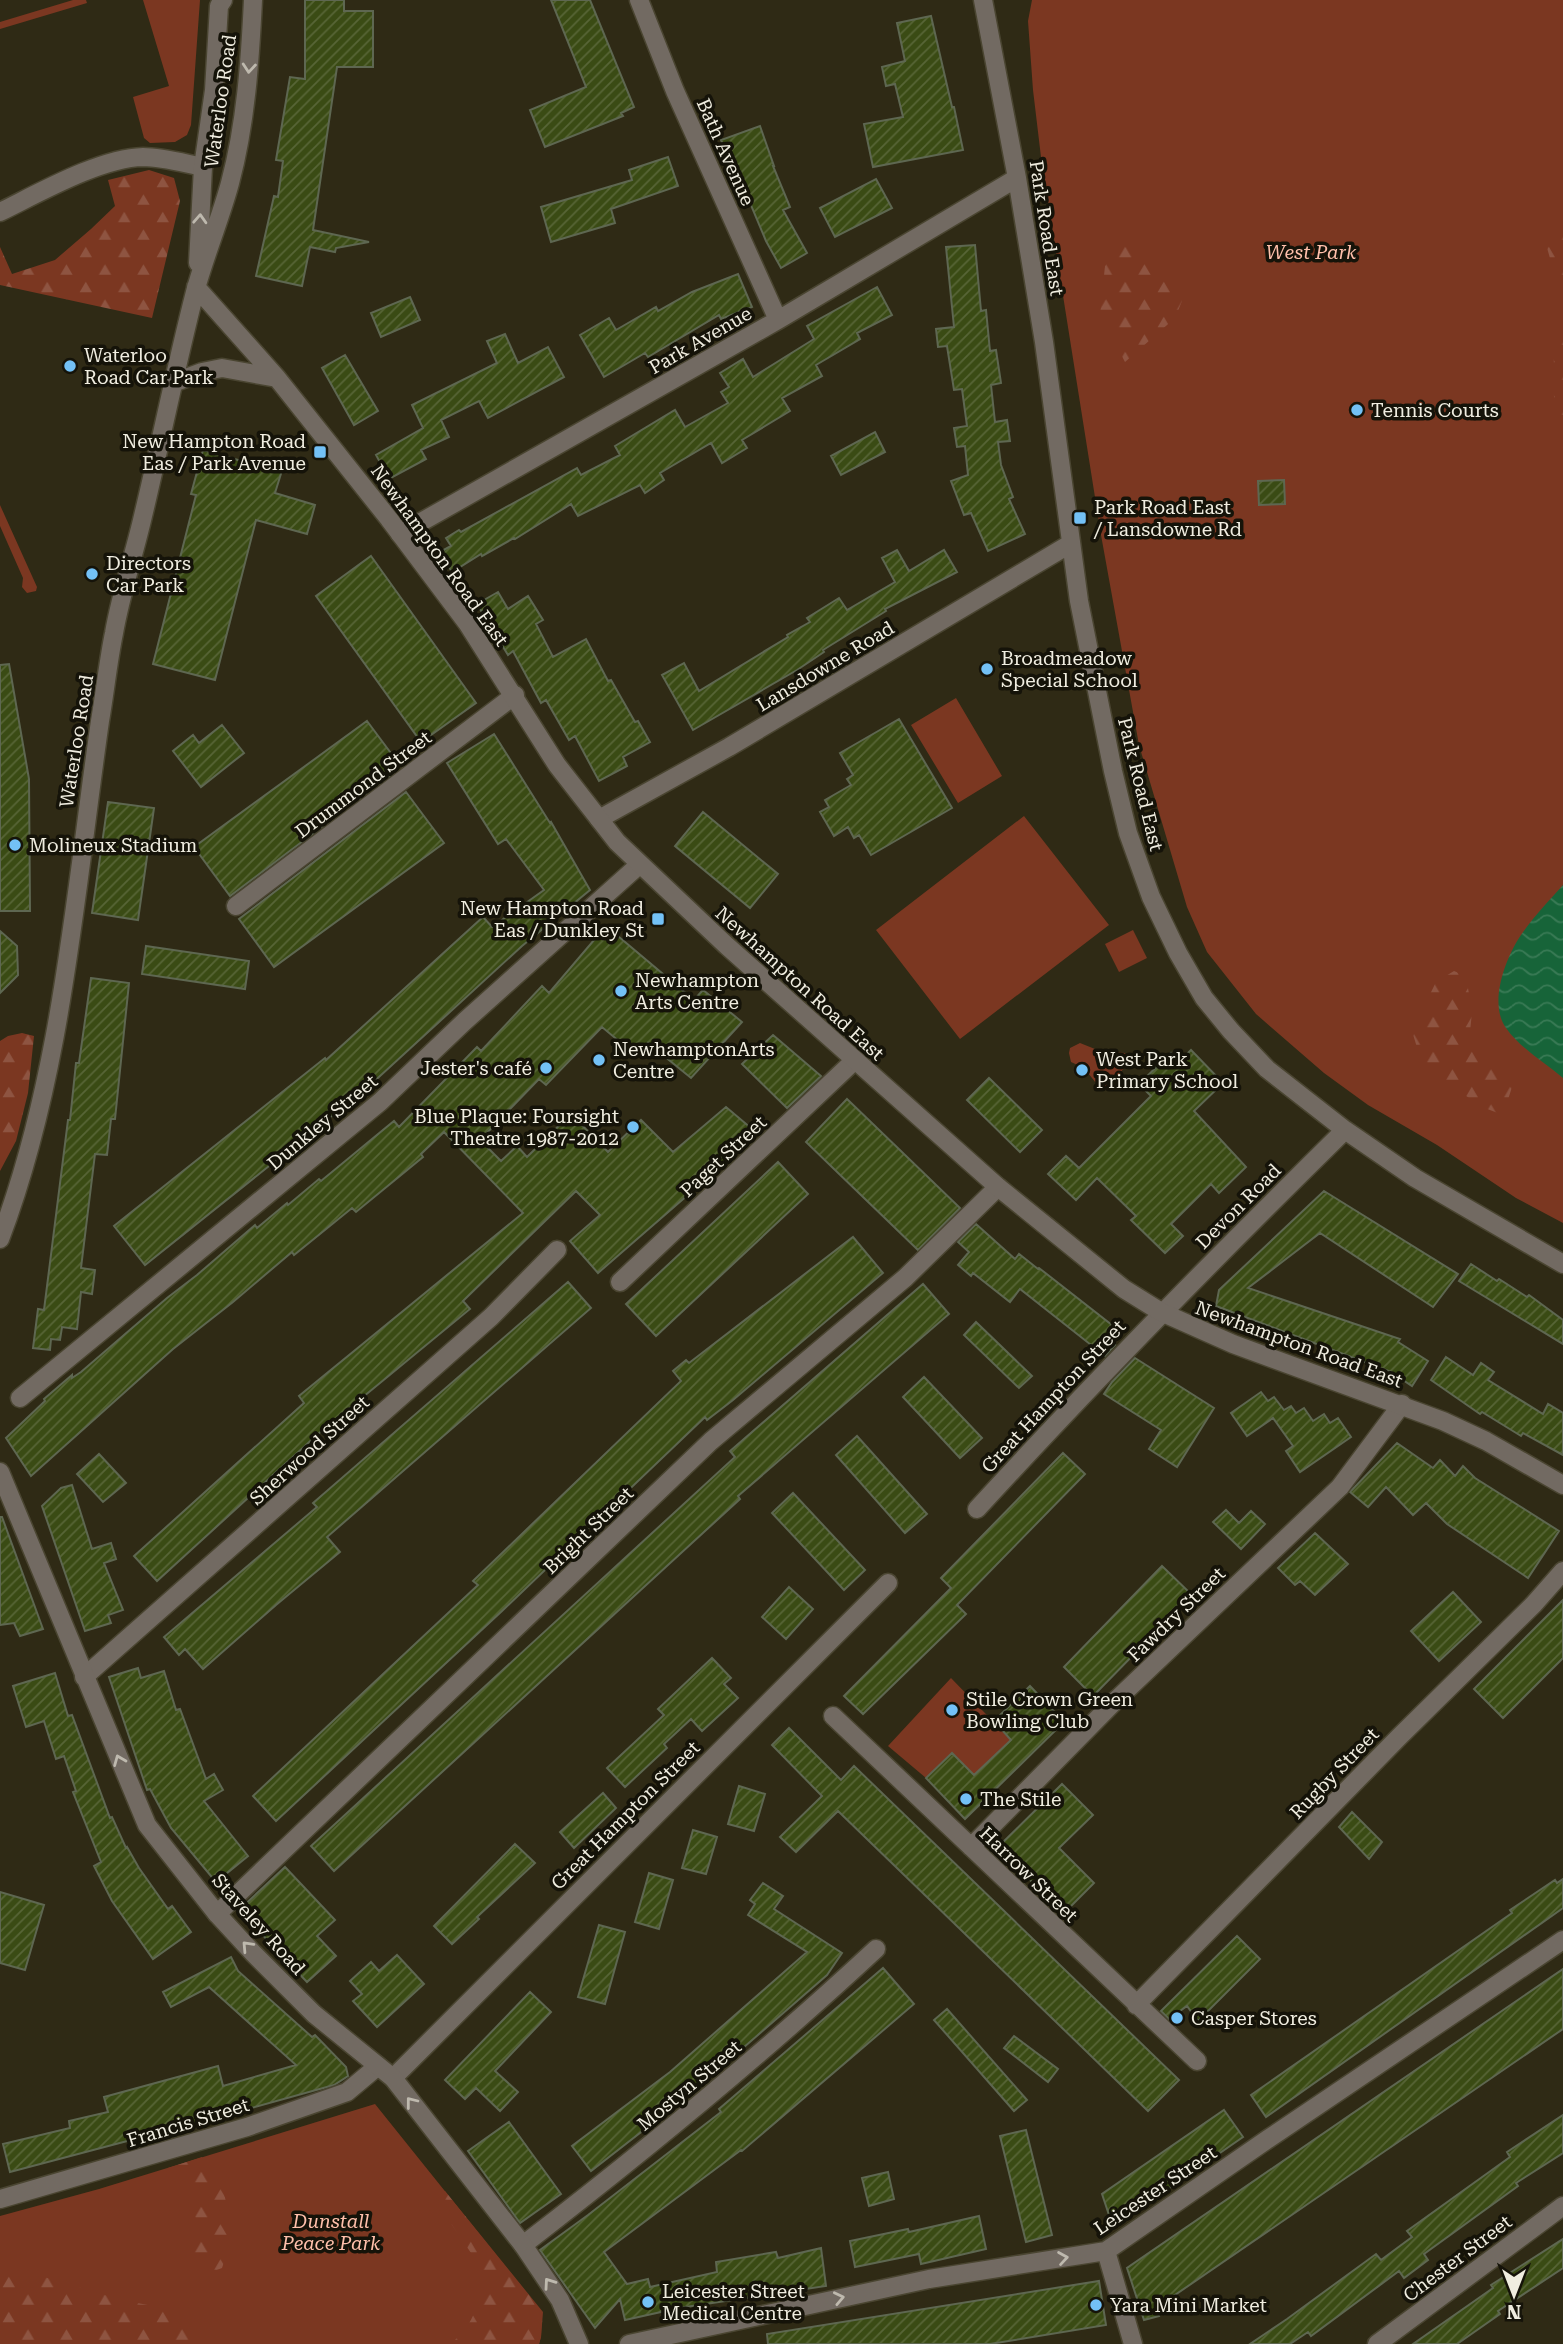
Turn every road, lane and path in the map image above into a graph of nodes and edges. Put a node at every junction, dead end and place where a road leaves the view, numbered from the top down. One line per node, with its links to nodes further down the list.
1 (253, 0): 8 (street, Waterloo Road, one-way to 8)
2 (639, 0): 9 (street, Bath Avenue)
3 (983, 0): 6 (street, Park Road East)
4 (220, 2): 5 (street, Waterloo Road)
5 (203, 167): 7 (street); 8 (street, Waterloo Road, one-way to 5)
6 (1017, 178): 9 (street, Park Avenue); 13 (street, Park Road East)
7 (0, 212)
8 (196, 287): 10 (street, Newhampton Road East); 11 (street, Waterloo Road)
9 (778, 320): 12 (street, Park Avenue)
10 (277, 378): 11 (street); 12 (street, Newhampton Road East)
11 (173, 383): 21 (street, Waterloo Road)
12 (400, 534): 14 (street, Newhampton Road East)
13 (1070, 544): 15 (street, Lansdowne Road); 19 (street, Park Road East)
14 (515, 695): 15 (street, Newhampton Road East); 17 (street, Drummond Street)
15 (599, 819): 16 (street, Newhampton Road East)
16 (639, 865): 18 (street, Newhampton Road East); 28 (street, Dunkley Street)
17 (236, 906)
18 (855, 1060): 20 (street, Newhampton Road East); 26 (street, Paget Street)
19 (1345, 1130): 25 (street, Park Road East); 27 (street, Devon Road)
20 (998, 1187): 27 (street, Newhampton Road East); 38 (street, Bright Street)
21 (13, 1205): 22 (street, Waterloo Road); 23 (street, Waterloo Road)
22 (0, 1220)
23 (0, 1239)
24 (557, 1250): 35 (street, Sherwood Street)
25 (1563, 1264)
26 (620, 1282)
27 (1161, 1312): 29 (street, Newhampton Road East); 32 (street, Great Hampton Street)
28 (20, 1398)
29 (1402, 1404): 31 (street, Newhampton Road East); 37 (street, Fawdry Street)
30 (0, 1472): 35 (street, Staveley Road)
31 (1563, 1485)
32 (977, 1509)
33 (1563, 1571): 41 (street, Rugby Street)
34 (888, 1583): 44 (street, Great Hampton Street)
35 (84, 1677): 38 (street, Staveley Road, one-way to 35)
36 (834, 1716): 37 (street, Harrow Street)
37 (971, 1847): 41 (street, Harrow Street)
38 (217, 1913): 43 (street, Staveley Road, one-way to 38)
39 (1563, 1940): 48 (street, Leicester Street)
40 (876, 1949): 47 (street, Mostyn Street)
41 (1136, 2006): 42 (street, Harrow Street)
42 (1197, 2061)
43 (378, 2066): 44 (street, Staveley Road); 45 (street, Francis Street)
44 (393, 2078): 47 (street, Staveley Road, one-way to 44)
45 (0, 2199)
46 (1563, 2206): 52 (street, Chester Street)
47 (523, 2245): 49 (street, Staveley Road, one-way to 47)
48 (1106, 2251): 50 (street, Leicester Street, one-way to 48); 51 (street)
49 (579, 2344)
50 (628, 2344)
51 (1133, 2344)
52 (1377, 2344)

